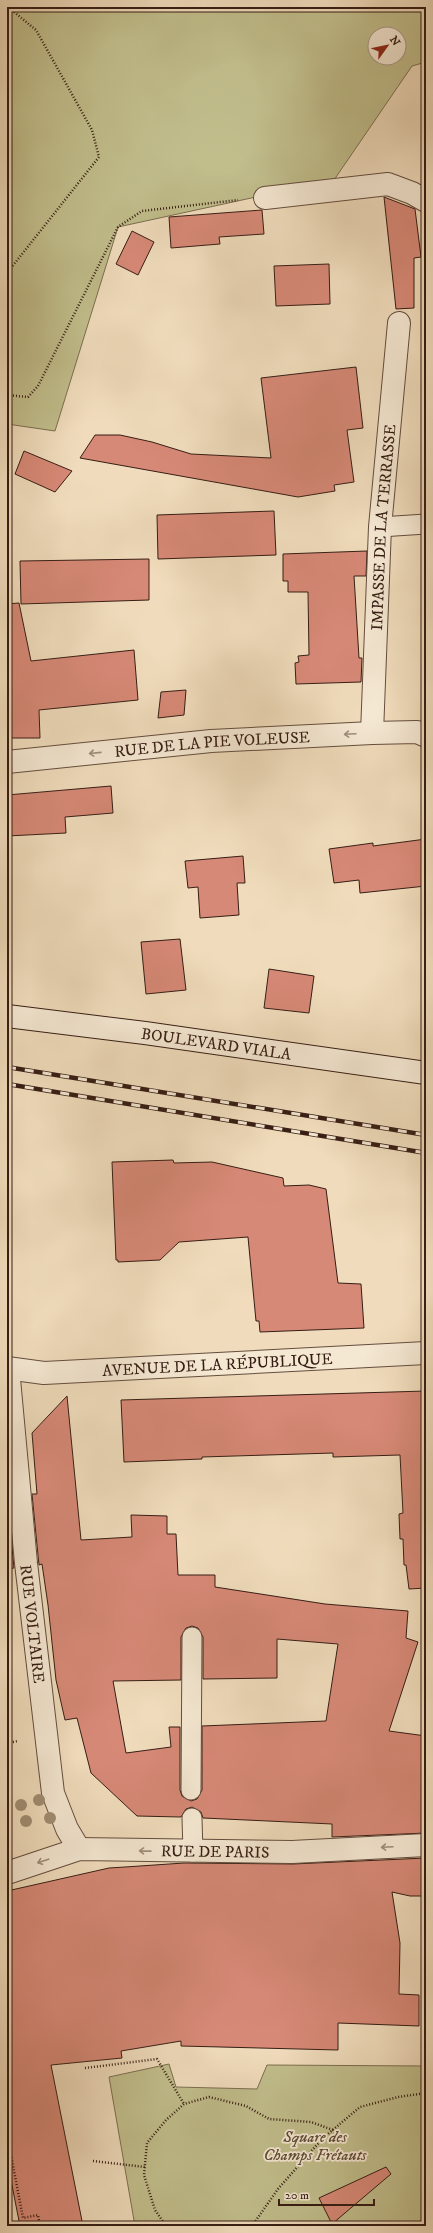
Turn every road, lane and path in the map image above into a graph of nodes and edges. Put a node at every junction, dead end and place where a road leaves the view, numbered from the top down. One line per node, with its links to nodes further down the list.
1 (8, 7): 4 (path)
2 (265, 198): 3 (street); 6 (path)
3 (426, 201)
4 (7, 273)
5 (399, 323): 8 (street, IMPASSE DE LA TERRASSE)
6 (7, 395)
7 (426, 524): 8 (lane)
8 (380, 527): 10 (street, IMPASSE DE LA TERRASSE)
9 (423, 731): 10 (street, RUE DE LA PIE VOLEUSE)
10 (372, 733): 11 (street, RUE DE LA PIE VOLEUSE, one-way to 11)
11 (7, 762)
12 (7, 1016): 13 (street, BOULEVARD VIALA)
13 (426, 1072)
14 (426, 1353): 15 (street, AVENUE DE LA RÉPUBLIQUE)
15 (8, 1368): 16 (street, RUE VOLTAIRE)
16 (10, 1435): 21 (street, RUE VOLTAIRE)
17 (192, 1637): 18 (lane)
18 (191, 1790)
19 (192, 1818): 22 (lane)
20 (426, 1845): 22 (street, RUE DE PARIS, one-way to 22)
21 (79, 1849): 22 (street, RUE DE PARIS, one-way to 21); 23 (street, RUE DE PARIS, one-way to 23)
22 (193, 1852)
23 (7, 1873)
24 (85, 2068): 26 (path)
25 (426, 2093): 27 (path)
26 (184, 2104): 27 (path); 30 (path)
27 (333, 2130): 35 (path)
28 (7, 2134): 33 (path)
29 (93, 2161): 30 (path)
30 (145, 2167): 34 (path)
31 (7, 2183): 32 (path)
32 (12, 2183)
33 (40, 2226)
34 (166, 2226)
35 (252, 2226)

